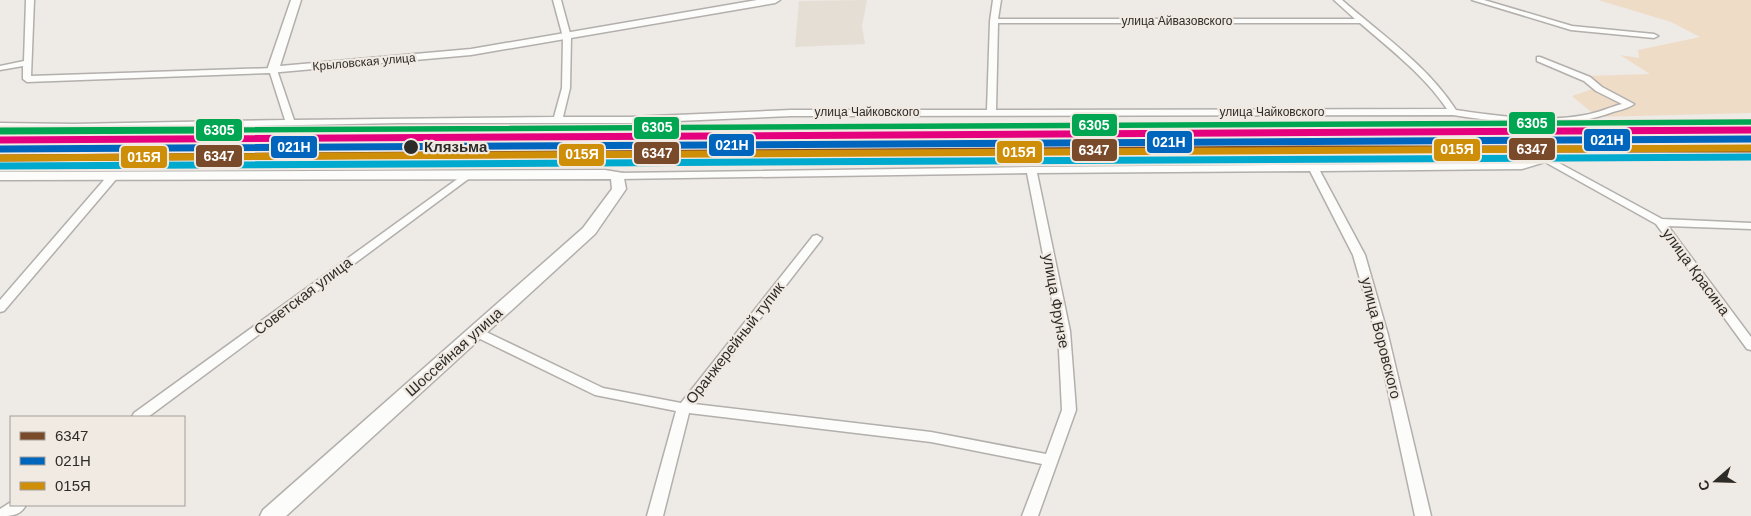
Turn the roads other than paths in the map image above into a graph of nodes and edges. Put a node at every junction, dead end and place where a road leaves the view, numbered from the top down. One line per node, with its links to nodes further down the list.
1 (30, 0): 13 (street, Крыловская улица)
2 (296, 0): 15 (main road)
3 (557, 0): 10 (street)
4 (775, 0): 10 (street, Крыловская улица)
5 (998, 0): 8 (street)
6 (1338, 0): 9 (street)
7 (1476, 0): 11 (street)
8 (994, 21): 9 (street, улица Айвазовского); 16 (street)
9 (1361, 21): 17 (street)
10 (567, 36): 15 (main road, Крыловская улица); 18 (street)
11 (1654, 36)
12 (1540, 59): 17 (street, улица Чайковского)
13 (28, 63): 14 (street); 15 (street, Крыловская улица)
14 (0, 68)
15 (273, 70): 19 (street)
16 (992, 112): 17 (street, улица Чайковского); 18 (street, улица Чайковского)
17 (1453, 112)
18 (558, 120): 19 (street, улица Чайковского)
19 (290, 122): 20 (street, улица Чайковского)
20 (0, 126)
21 (1314, 169): 22 (street); 27 (street); 41 (street, улица Воровского)
22 (1031, 170): 26 (street); 35 (street, улица Фрунзе)
23 (114, 175): 24 (main road); 25 (main road); 30 (street)
24 (467, 175): 26 (main road); 34 (street, Советская улица)
25 (0, 176)
26 (618, 176): 31 (main road, Шоссейная улица)
27 (1660, 222): 28 (street); 32 (street, улица Красина)
28 (1751, 226)
29 (818, 238): 33 (street, Оранжерейный тупик)
30 (0, 308)
31 (476, 332): 33 (street); 38 (main road, Шоссейная улица)
32 (1751, 346)
33 (684, 408): 35 (street); 39 (street, Оранжерейный тупик)
34 (140, 416)
35 (1050, 460): 40 (street, улица Фрунзе)
36 (17, 506): 37 (street)
37 (2, 516)
38 (271, 516)
39 (656, 516)
40 (1030, 516)
41 (1423, 516)

